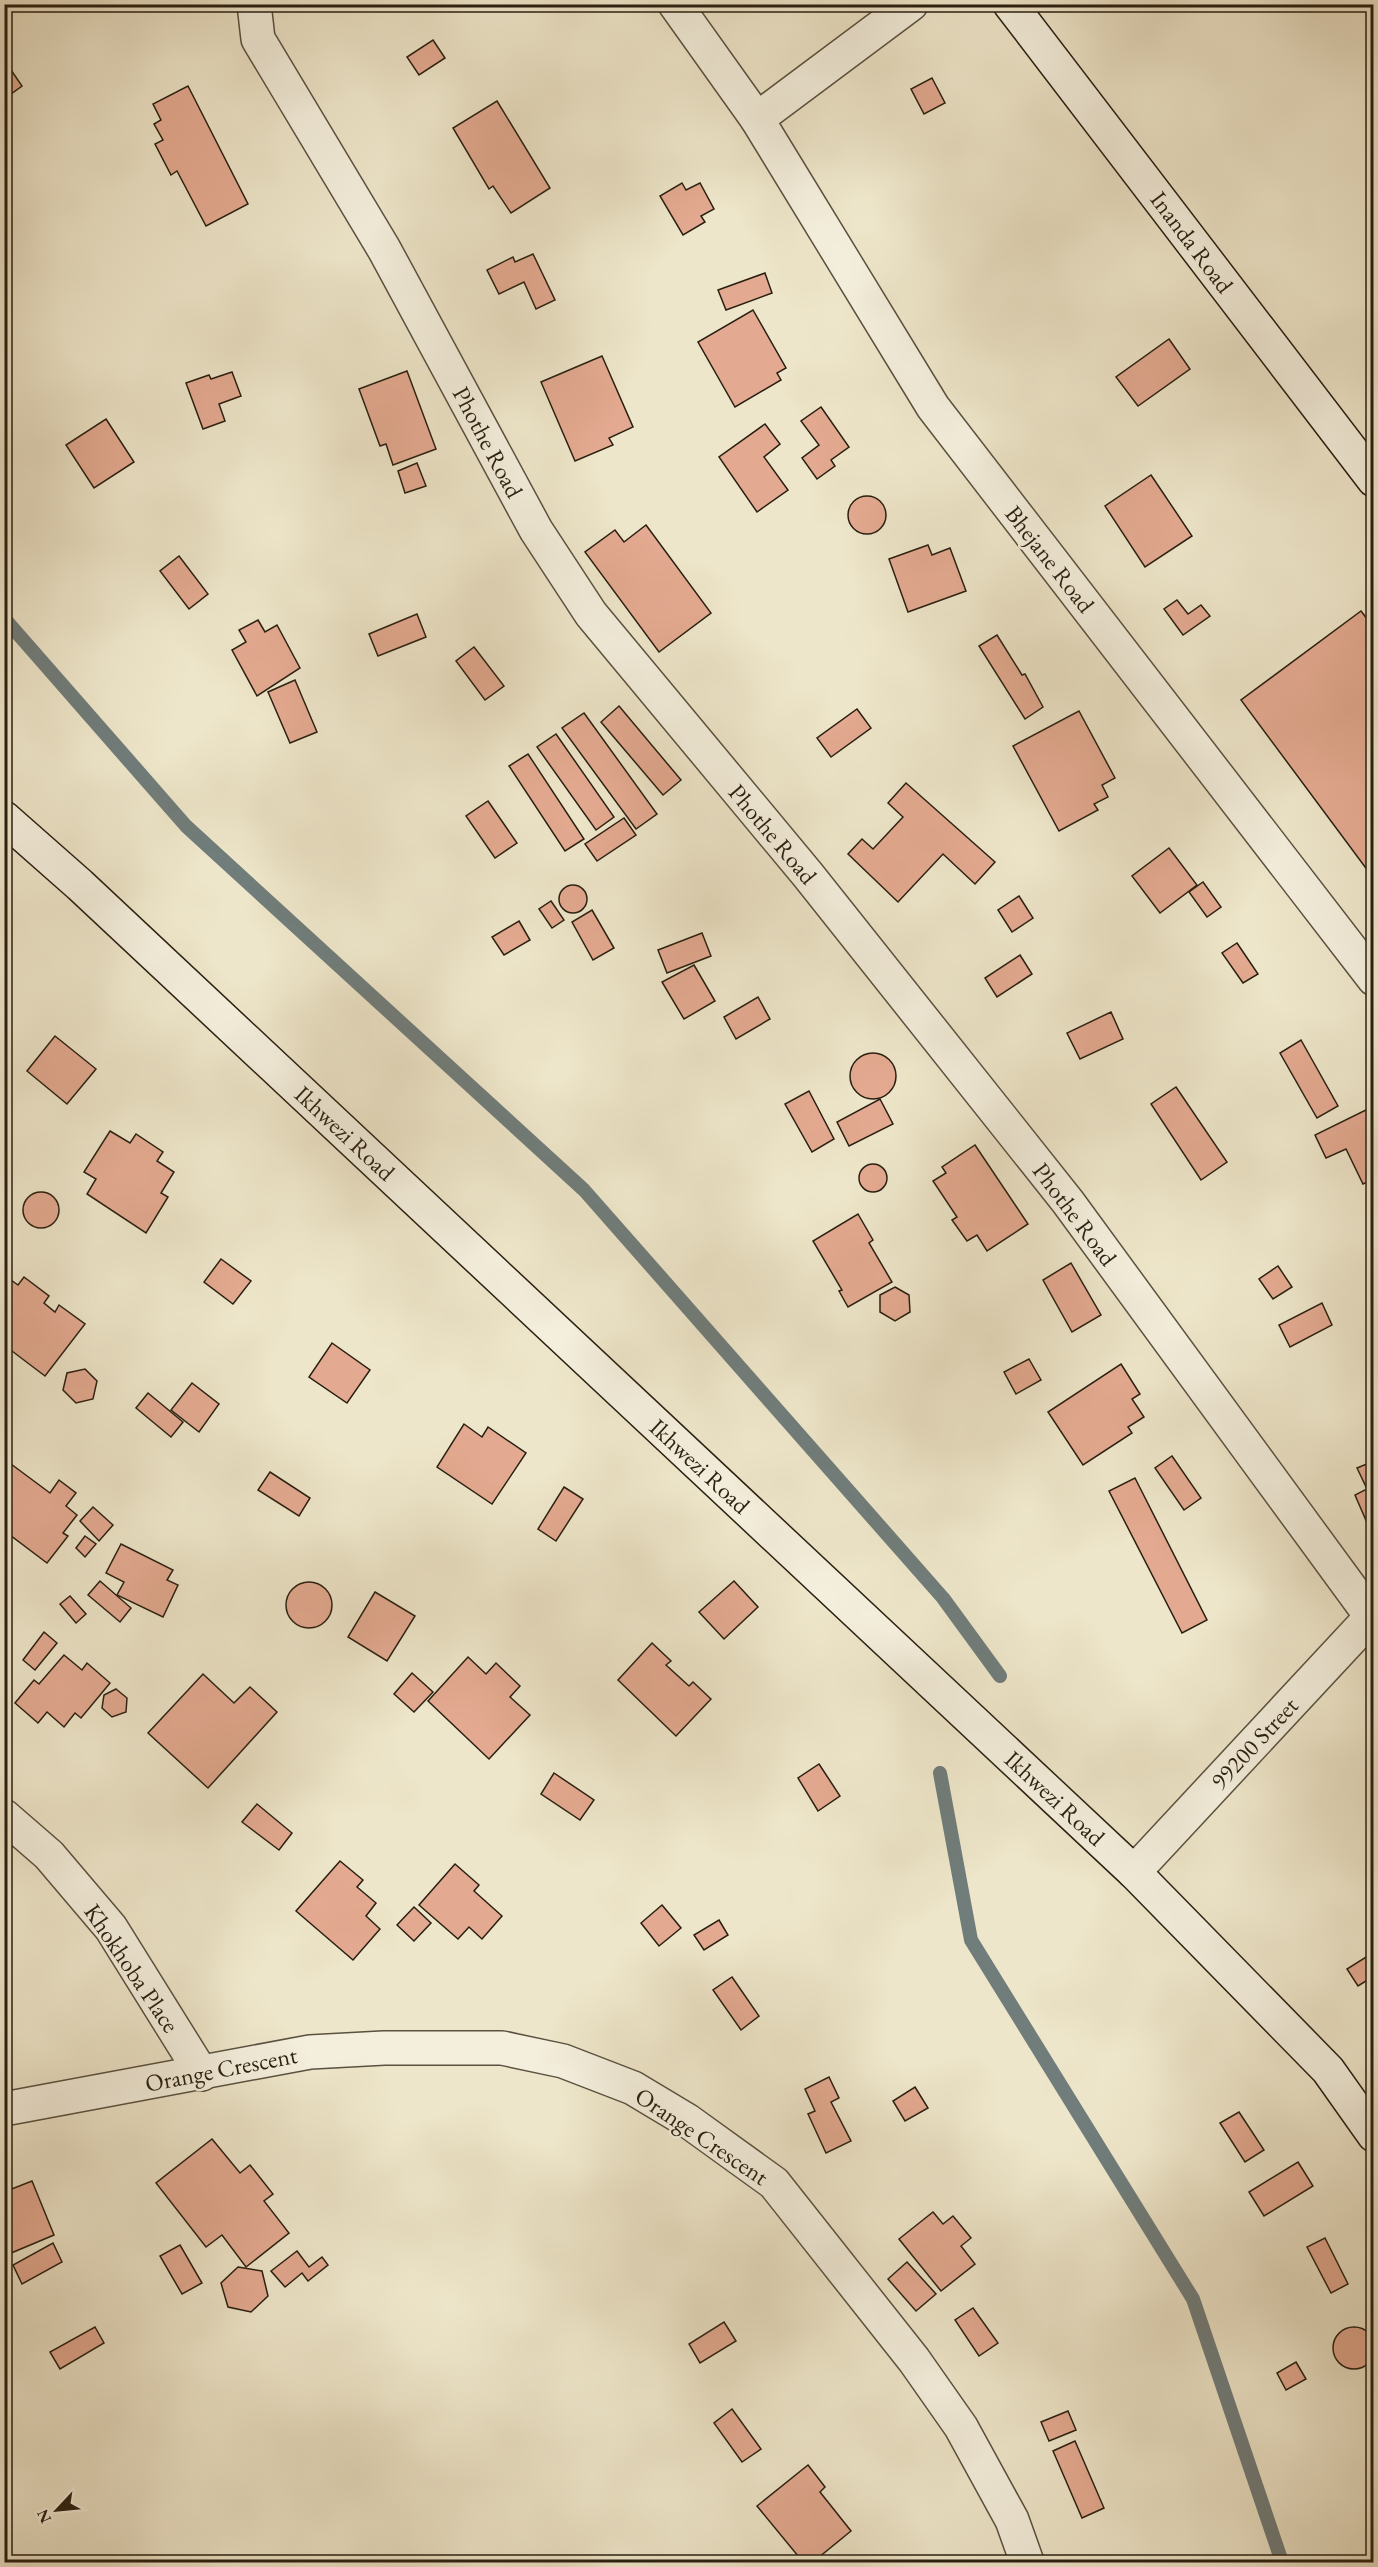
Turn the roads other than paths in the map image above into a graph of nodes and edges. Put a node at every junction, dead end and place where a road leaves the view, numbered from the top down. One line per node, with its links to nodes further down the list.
1 (254, 4): 9 (street, Phothe Road)
2 (675, 4): 5 (street, Bhejane Road)
3 (911, 4): 5 (street)
4 (1010, 4): 6 (street, Inanda Road)
5 (757, 119): 8 (street, Bhejane Road)
6 (1374, 480)
7 (4, 818): 11 (street, Ikhwezi Road)
8 (1374, 979)
9 (1372, 1615): 11 (street, 99200 Street)
10 (4, 1816): 12 (street, Khokhoba Place)
11 (1134, 1872): 14 (street, Ikhwezi Road)
12 (202, 2074): 13 (street, Orange Crescent); 15 (street, Orange Crescent)
13 (4, 2109)
14 (1374, 2135)
15 (1028, 2562)

